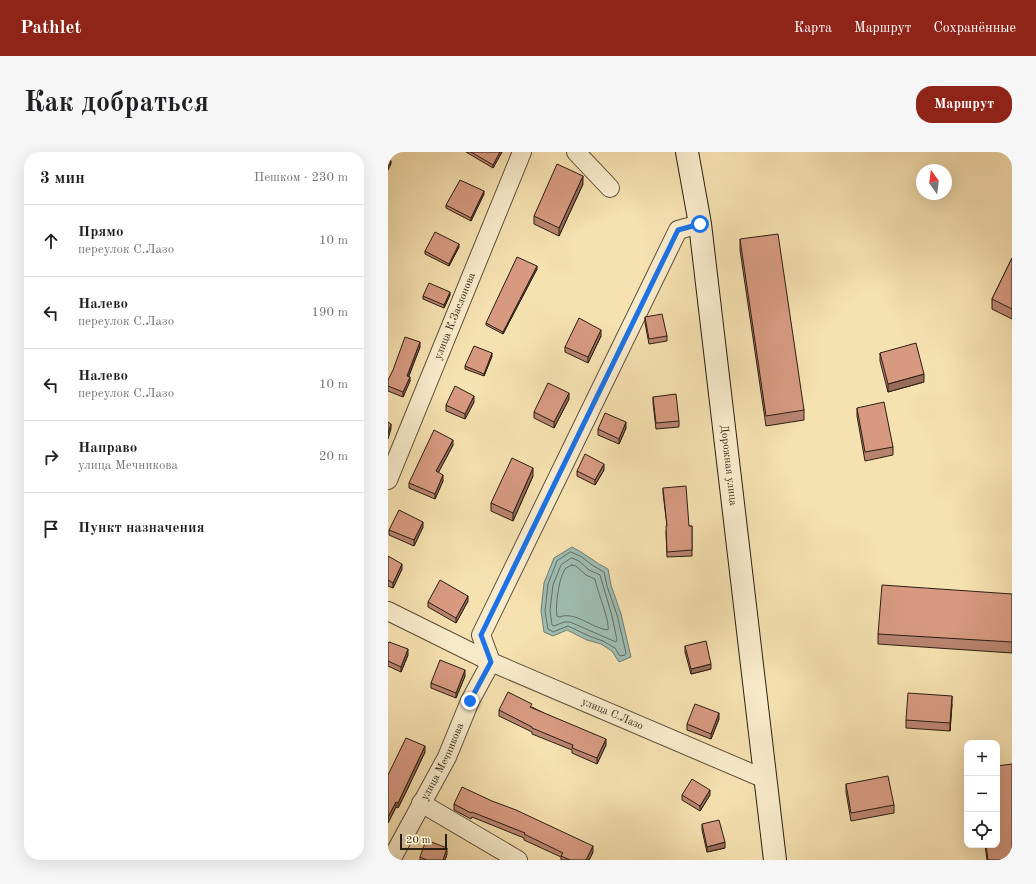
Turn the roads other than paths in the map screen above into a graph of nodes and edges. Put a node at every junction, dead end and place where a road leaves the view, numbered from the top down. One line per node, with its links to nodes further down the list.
1 (522, 152): 6 (street, улица К.Заслонова)
2 (576, 152): 4 (street)
3 (687, 152): 5 (street, Дорожная улица)
4 (610, 188)
5 (700, 224): 8 (street); 9 (street, Дорожная улица)
6 (388, 480)
7 (388, 611): 8 (street, улица С.Лазо)
8 (491, 662): 9 (street, улица С.Лазо); 10 (street, улица Мечникова)
9 (765, 779): 13 (street)
10 (421, 803): 11 (street, улица Мечникова); 12 (street)
11 (391, 860)
12 (518, 860)
13 (775, 860)

